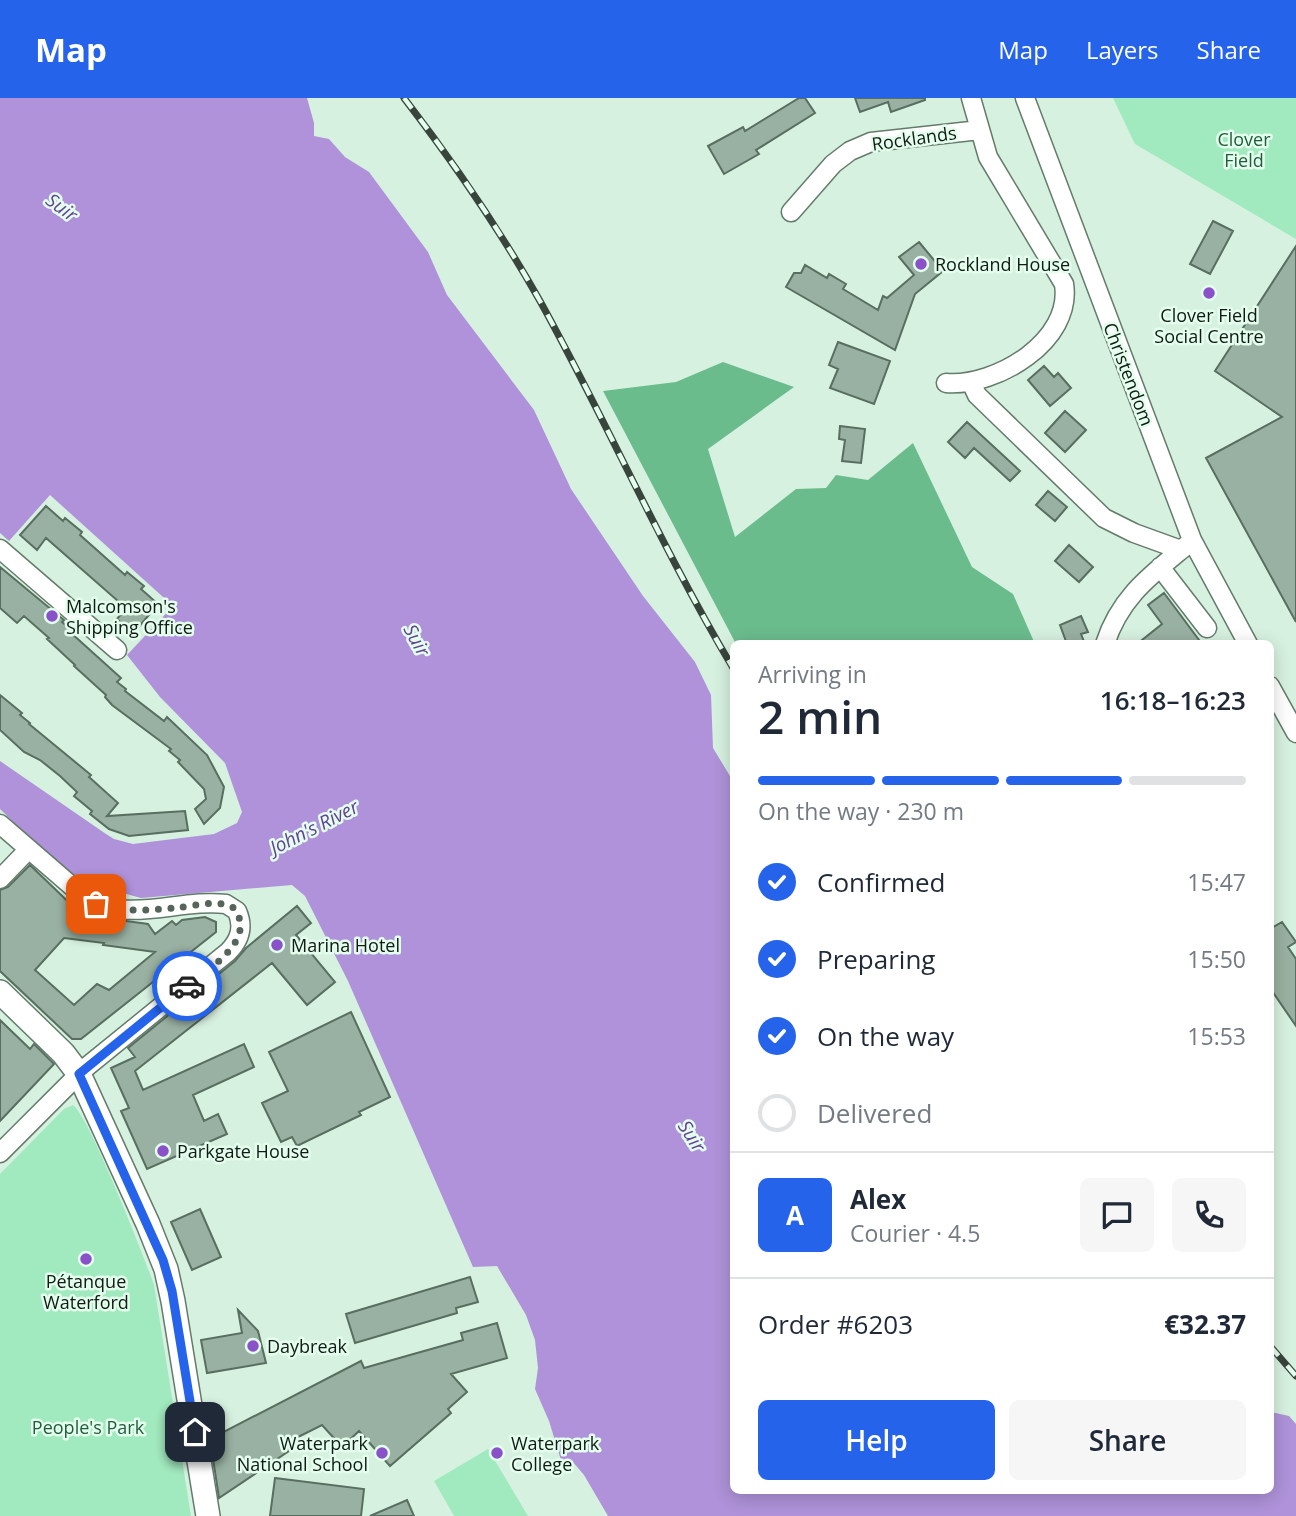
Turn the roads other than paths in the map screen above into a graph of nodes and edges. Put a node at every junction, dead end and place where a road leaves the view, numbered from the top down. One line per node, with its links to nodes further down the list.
1 (971, 98): 3 (street)
2 (1025, 98): 7 (street, Christendom)
3 (980, 130): 4 (street, Rocklands); 5 (street)
4 (791, 212)
5 (971, 382): 6 (street); 7 (street)
6 (946, 383)
7 (1187, 545): 9 (street); 12 (street, Christendom)
8 (0, 550): 13 (street)
9 (1160, 567): 10 (street); 11 (street)
10 (1207, 628)
11 (1106, 640)
12 (1246, 640)
13 (117, 650)
14 (1274, 693): 15 (street)
15 (1296, 733)
16 (0, 824): 17 (street)
17 (28, 850): 18 (street); 20 (street)
18 (0, 879)
19 (0, 992): 20 (main road)
20 (79, 1074): 21 (street); 22 (main road)
21 (0, 1153)
22 (208, 1516)

